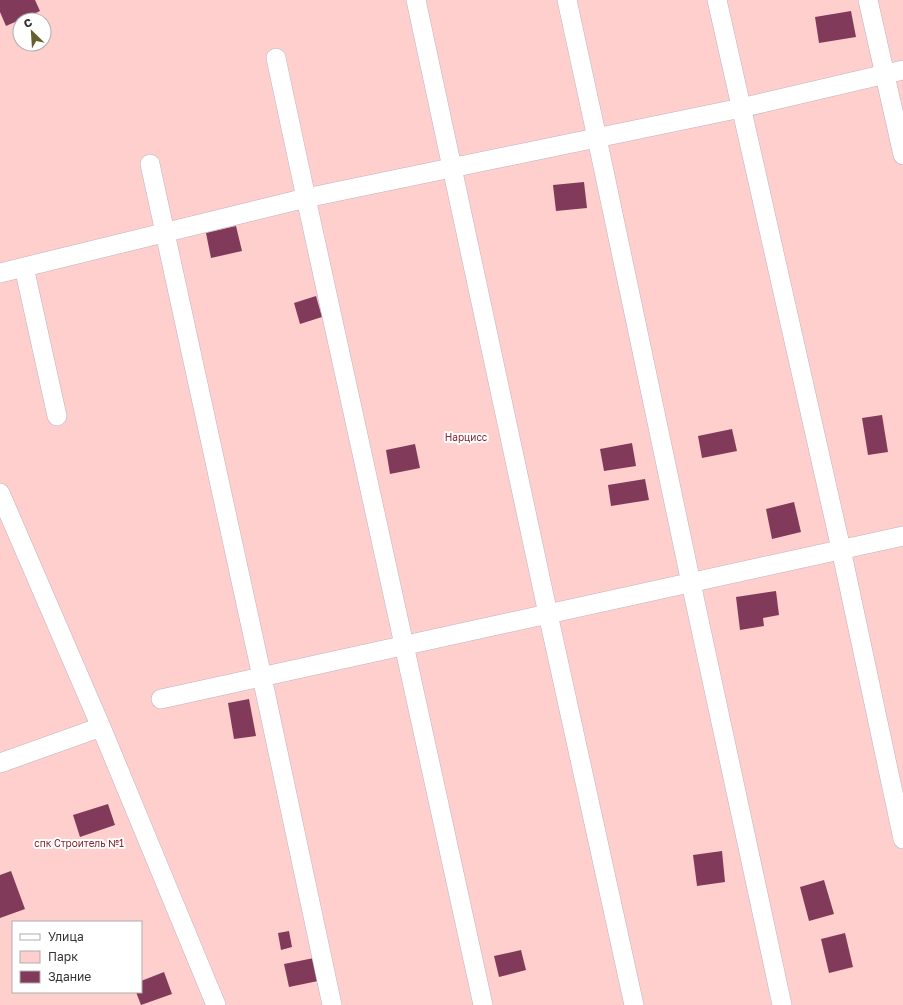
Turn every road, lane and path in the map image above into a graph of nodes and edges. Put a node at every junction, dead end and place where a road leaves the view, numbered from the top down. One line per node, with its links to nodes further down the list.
1 (416, 0): 12 (lane)
2 (567, 0): 9 (lane)
3 (717, 0): 8 (lane)
4 (868, 0): 7 (lane)
5 (276, 58): 13 (lane)
6 (903, 70): 7 (lane)
7 (885, 74): 8 (lane); 10 (lane)
8 (742, 108): 9 (lane); 20 (lane)
9 (597, 138): 12 (lane); 21 (lane)
10 (903, 155)
11 (150, 164): 14 (lane)
12 (453, 168): 13 (lane); 22 (lane)
13 (306, 198): 14 (lane); 23 (lane)
14 (165, 232): 15 (lane); 24 (lane)
15 (24, 267): 16 (lane); 17 (lane)
16 (0, 273)
17 (57, 416)
18 (0, 493): 26 (lane)
19 (903, 536): 20 (lane)
20 (841, 549): 21 (lane); 28 (lane)
21 (691, 583): 22 (lane); 33 (lane)
22 (548, 614): 23 (lane); 32 (lane)
23 (404, 646): 24 (lane); 31 (lane)
24 (262, 677): 25 (lane); 30 (lane)
25 (161, 699)
26 (101, 727): 27 (lane); 29 (lane)
27 (0, 763)
28 (903, 839)
29 (216, 1005)
30 (332, 1005)
31 (483, 1005)
32 (634, 1005)
33 (782, 1005)

